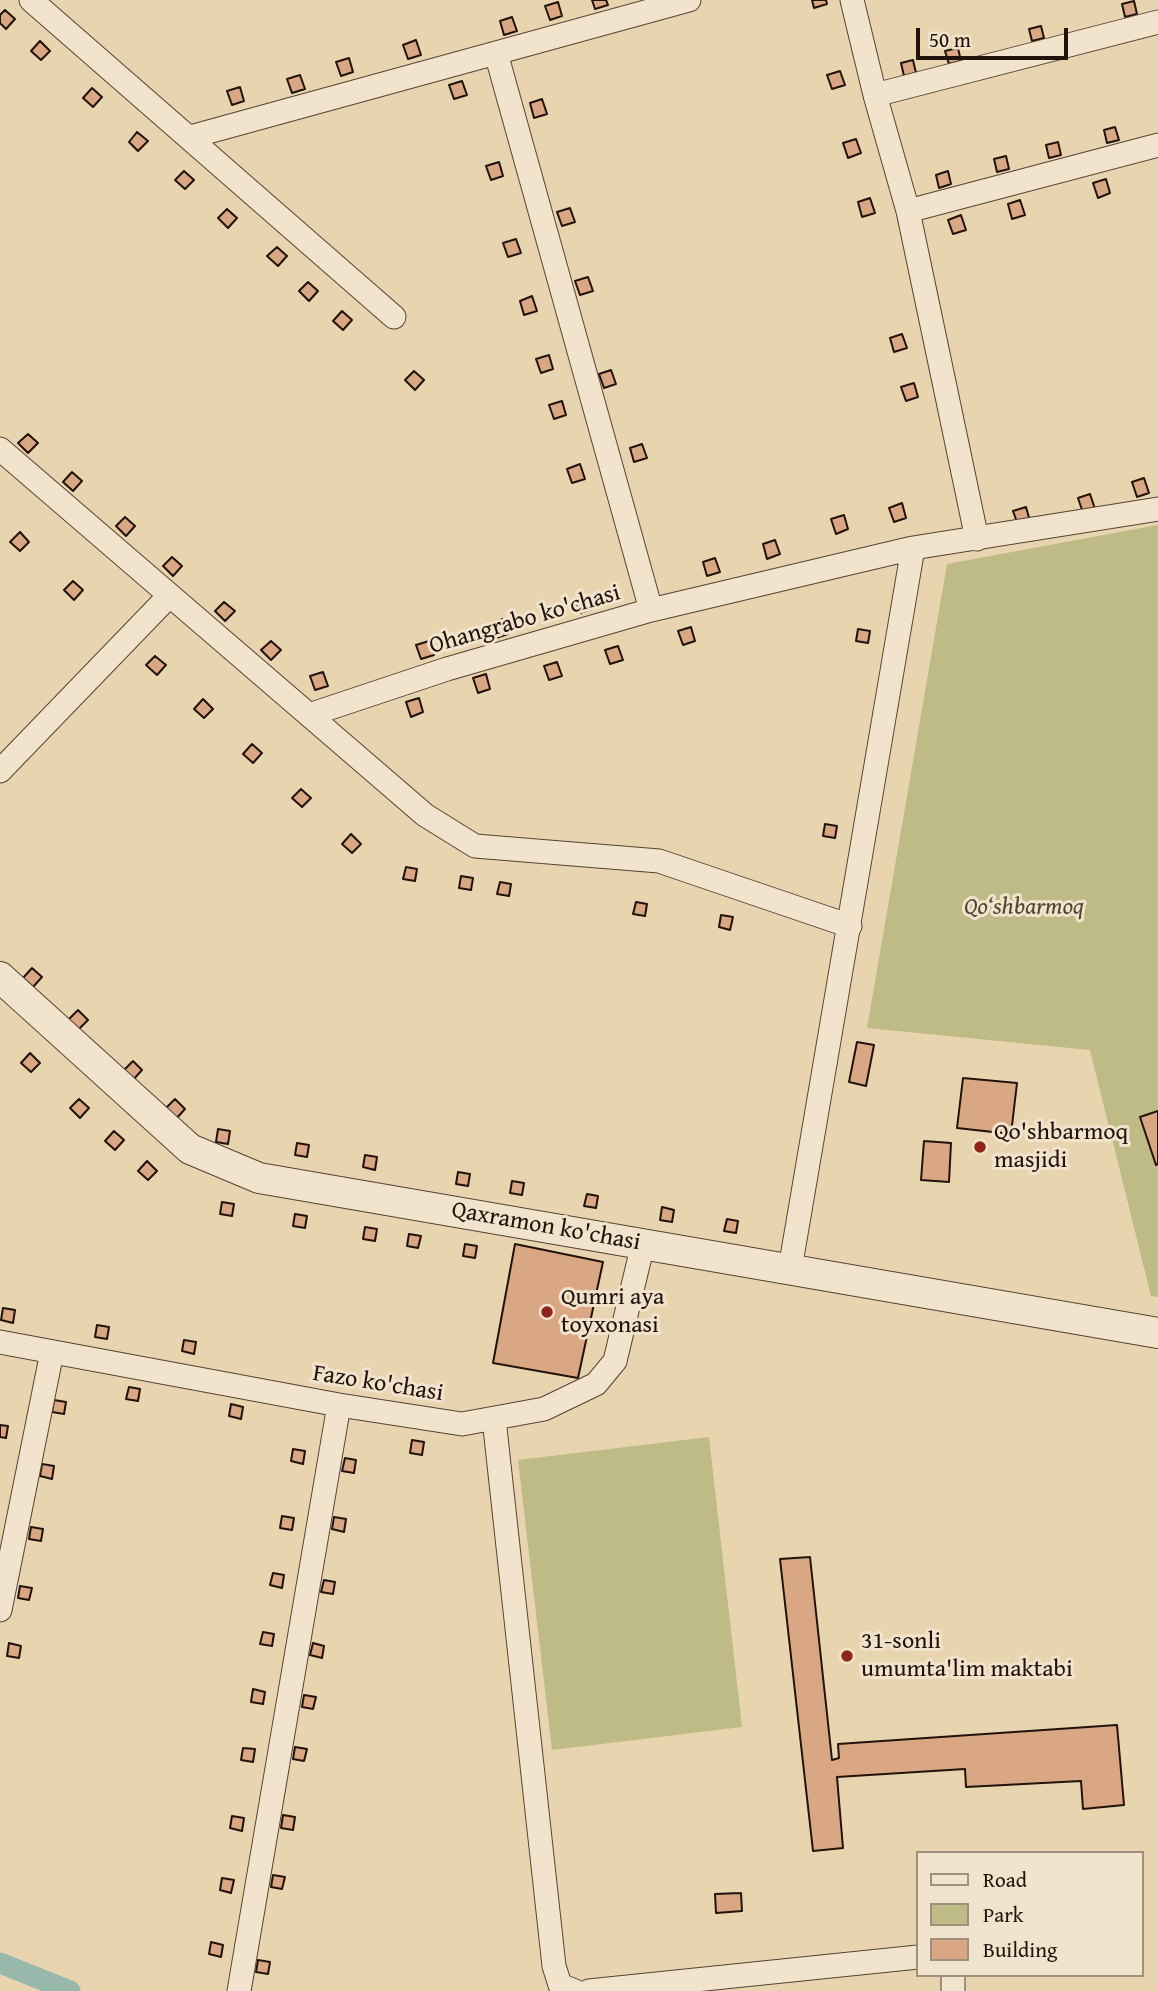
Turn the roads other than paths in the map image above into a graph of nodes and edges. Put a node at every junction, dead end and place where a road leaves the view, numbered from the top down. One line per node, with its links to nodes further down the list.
1 (32, 0): 7 (street)
2 (689, 0): 5 (street)
3 (852, 0): 6 (street)
4 (1158, 22): 6 (street)
5 (496, 53): 7 (street); 16 (street)
6 (875, 95): 9 (street)
7 (190, 137): 10 (street)
8 (1158, 145): 9 (street)
9 (908, 211): 13 (street)
10 (394, 317)
11 (0, 449): 15 (street)
12 (1158, 509): 13 (street, Ohangrabo ko'chasi)
13 (977, 539): 14 (street, Ohangrabo ko'chasi)
14 (913, 548): 16 (street, Ohangrabo ko'chasi); 19 (street)
15 (169, 596): 17 (street); 18 (street)
16 (651, 610): 17 (street, Ohangrabo ko'chasi)
17 (309, 715): 19 (street)
18 (0, 771)
19 (850, 926): 22 (street)
20 (0, 977): 21 (street, Qaxramon ko'chasi)
21 (643, 1244): 22 (street, Qaxramon ko'chasi); 27 (street, Fazo ko'chasi)
22 (790, 1269): 23 (street, Qaxramon ko'chasi)
23 (1158, 1334)
24 (0, 1342): 25 (street, Fazo ko'chasi)
25 (52, 1352): 26 (street, Fazo ko'chasi); 28 (street)
26 (339, 1405): 27 (street, Fazo ko'chasi); 30 (street)
27 (494, 1419): 31 (street)
28 (0, 1611)
29 (916, 1957): 32 (street)
30 (239, 1991)
31 (575, 1991)
32 (589, 1991)

